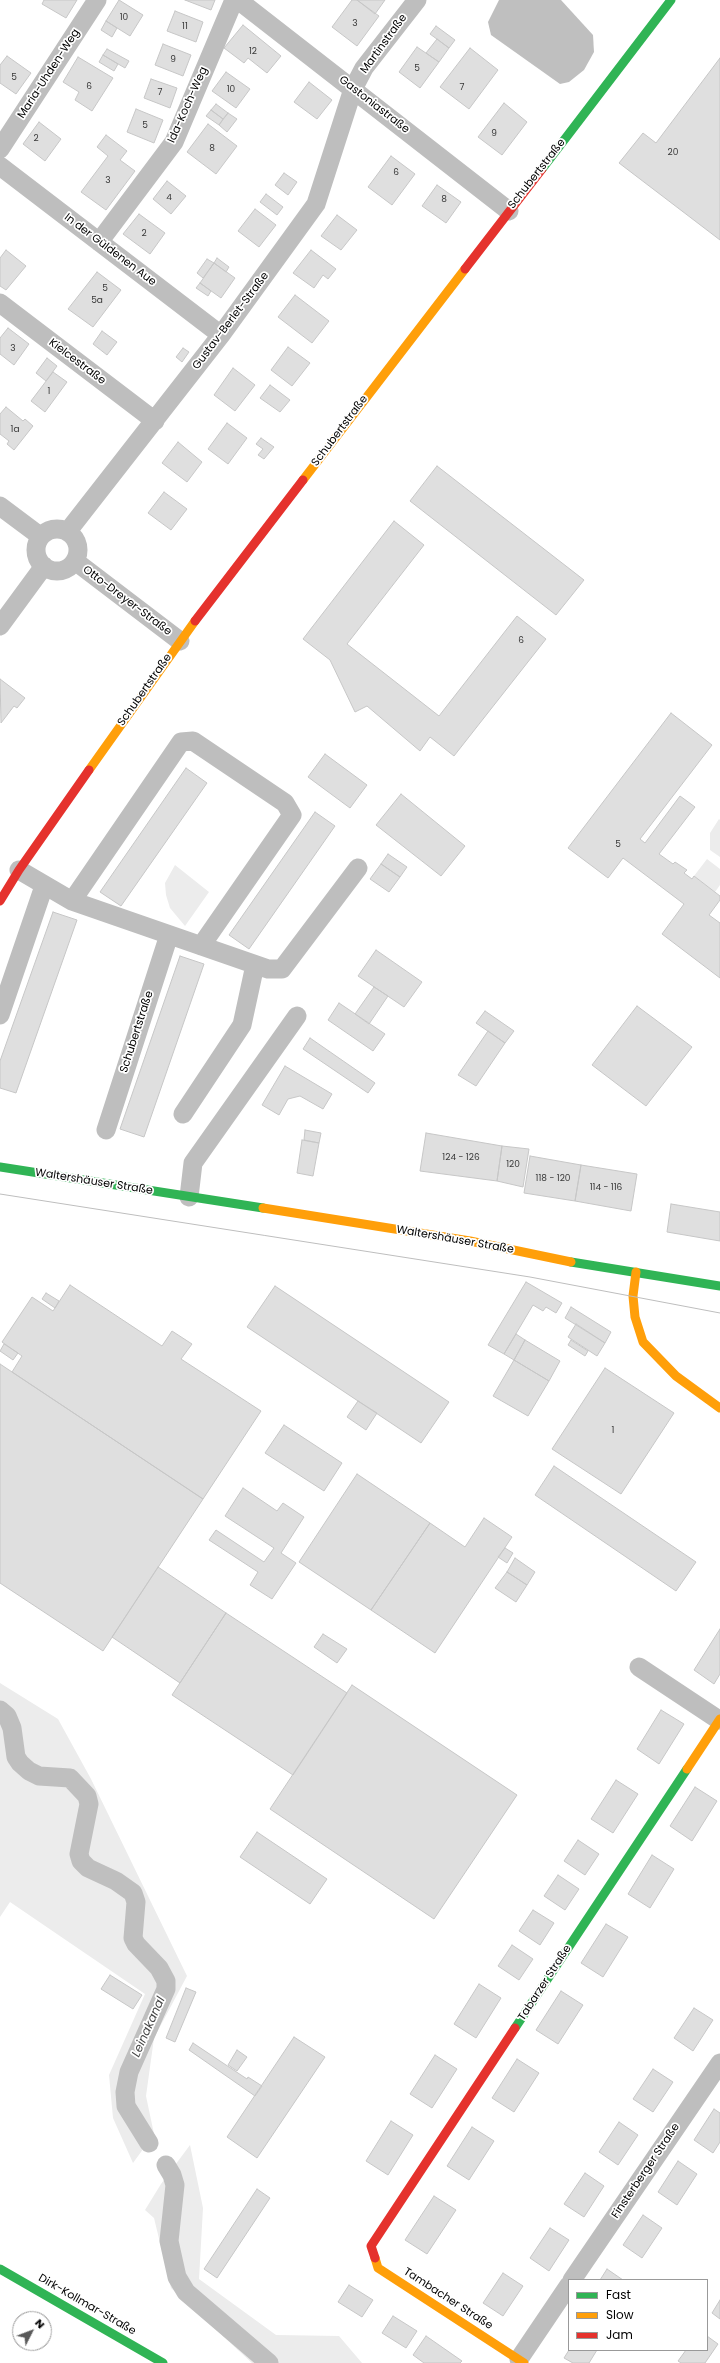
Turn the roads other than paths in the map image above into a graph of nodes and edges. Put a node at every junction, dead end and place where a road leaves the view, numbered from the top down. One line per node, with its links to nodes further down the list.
1 (97, 0): 7 (street, Maria-Uhden-Weg)
2 (234, 0): 10 (street, Ida-Koch-Weg)
3 (238, 0): 6 (street, Gastoniastraße)
4 (417, 0): 6 (street, Martinstraße)
5 (671, 0): 9 (street, Schubertstraße)
6 (353, 89): 9 (street, Gastoniastraße); 12 (street, Gustav-Berlet-Straße)
7 (0, 149)
8 (0, 166): 10 (street, In der Güldenen Aue)
9 (509, 211): 20 (street, Schubertstraße)
10 (99, 242): 12 (street, In der Güldenen Aue)
11 (0, 303): 13 (street, Kielcestraße)
12 (221, 335): 13 (street, Gustav-Berlet-Straße)
13 (155, 421): 15 (street, Gustav-Berlet-Straße)
14 (0, 506): 16 (street)
15 (68, 531): 16 (street); 17 (street)
16 (40, 536): 18 (street)
17 (75, 561): 18 (street); 20 (street, Otto-Dreyer-Straße)
18 (44, 566): 19 (street)
19 (0, 626)
20 (180, 641): 22 (street, Schubertstraße)
21 (358, 868): 28 (street)
22 (19, 870): 23 (street); 24 (street, Schubertstraße)
23 (44, 886): 25 (street); 29 (street)
24 (0, 901)
25 (72, 901): 26 (street); 27 (street)
26 (168, 934): 27 (street); 32 (street, Schubertstraße)
27 (201, 946): 28 (street)
28 (254, 965): 31 (street)
29 (0, 1015)
30 (297, 1016): 34 (street)
31 (183, 1114)
32 (106, 1130)
33 (0, 1167): 34 (street, Waltershäuser Straße)
34 (189, 1197): 35 (street, Waltershäuser Straße)
35 (636, 1272): 36 (street, Waltershäuser Straße); 37 (street)
36 (720, 1286)
37 (720, 1408)
38 (639, 1667): 39 (street, Tabarzer Straße)
39 (720, 1720): 41 (street, Tabarzer Straße)
40 (720, 2063): 43 (street, Finsterberger Straße)
41 (371, 2246): 45 (street, Tambacher Straße)
42 (0, 2269): 46 (street, Dirk-Kollmar-Straße)
43 (573, 2279)
44 (568, 2287): 45 (street)
45 (521, 2361)
46 (163, 2363)

